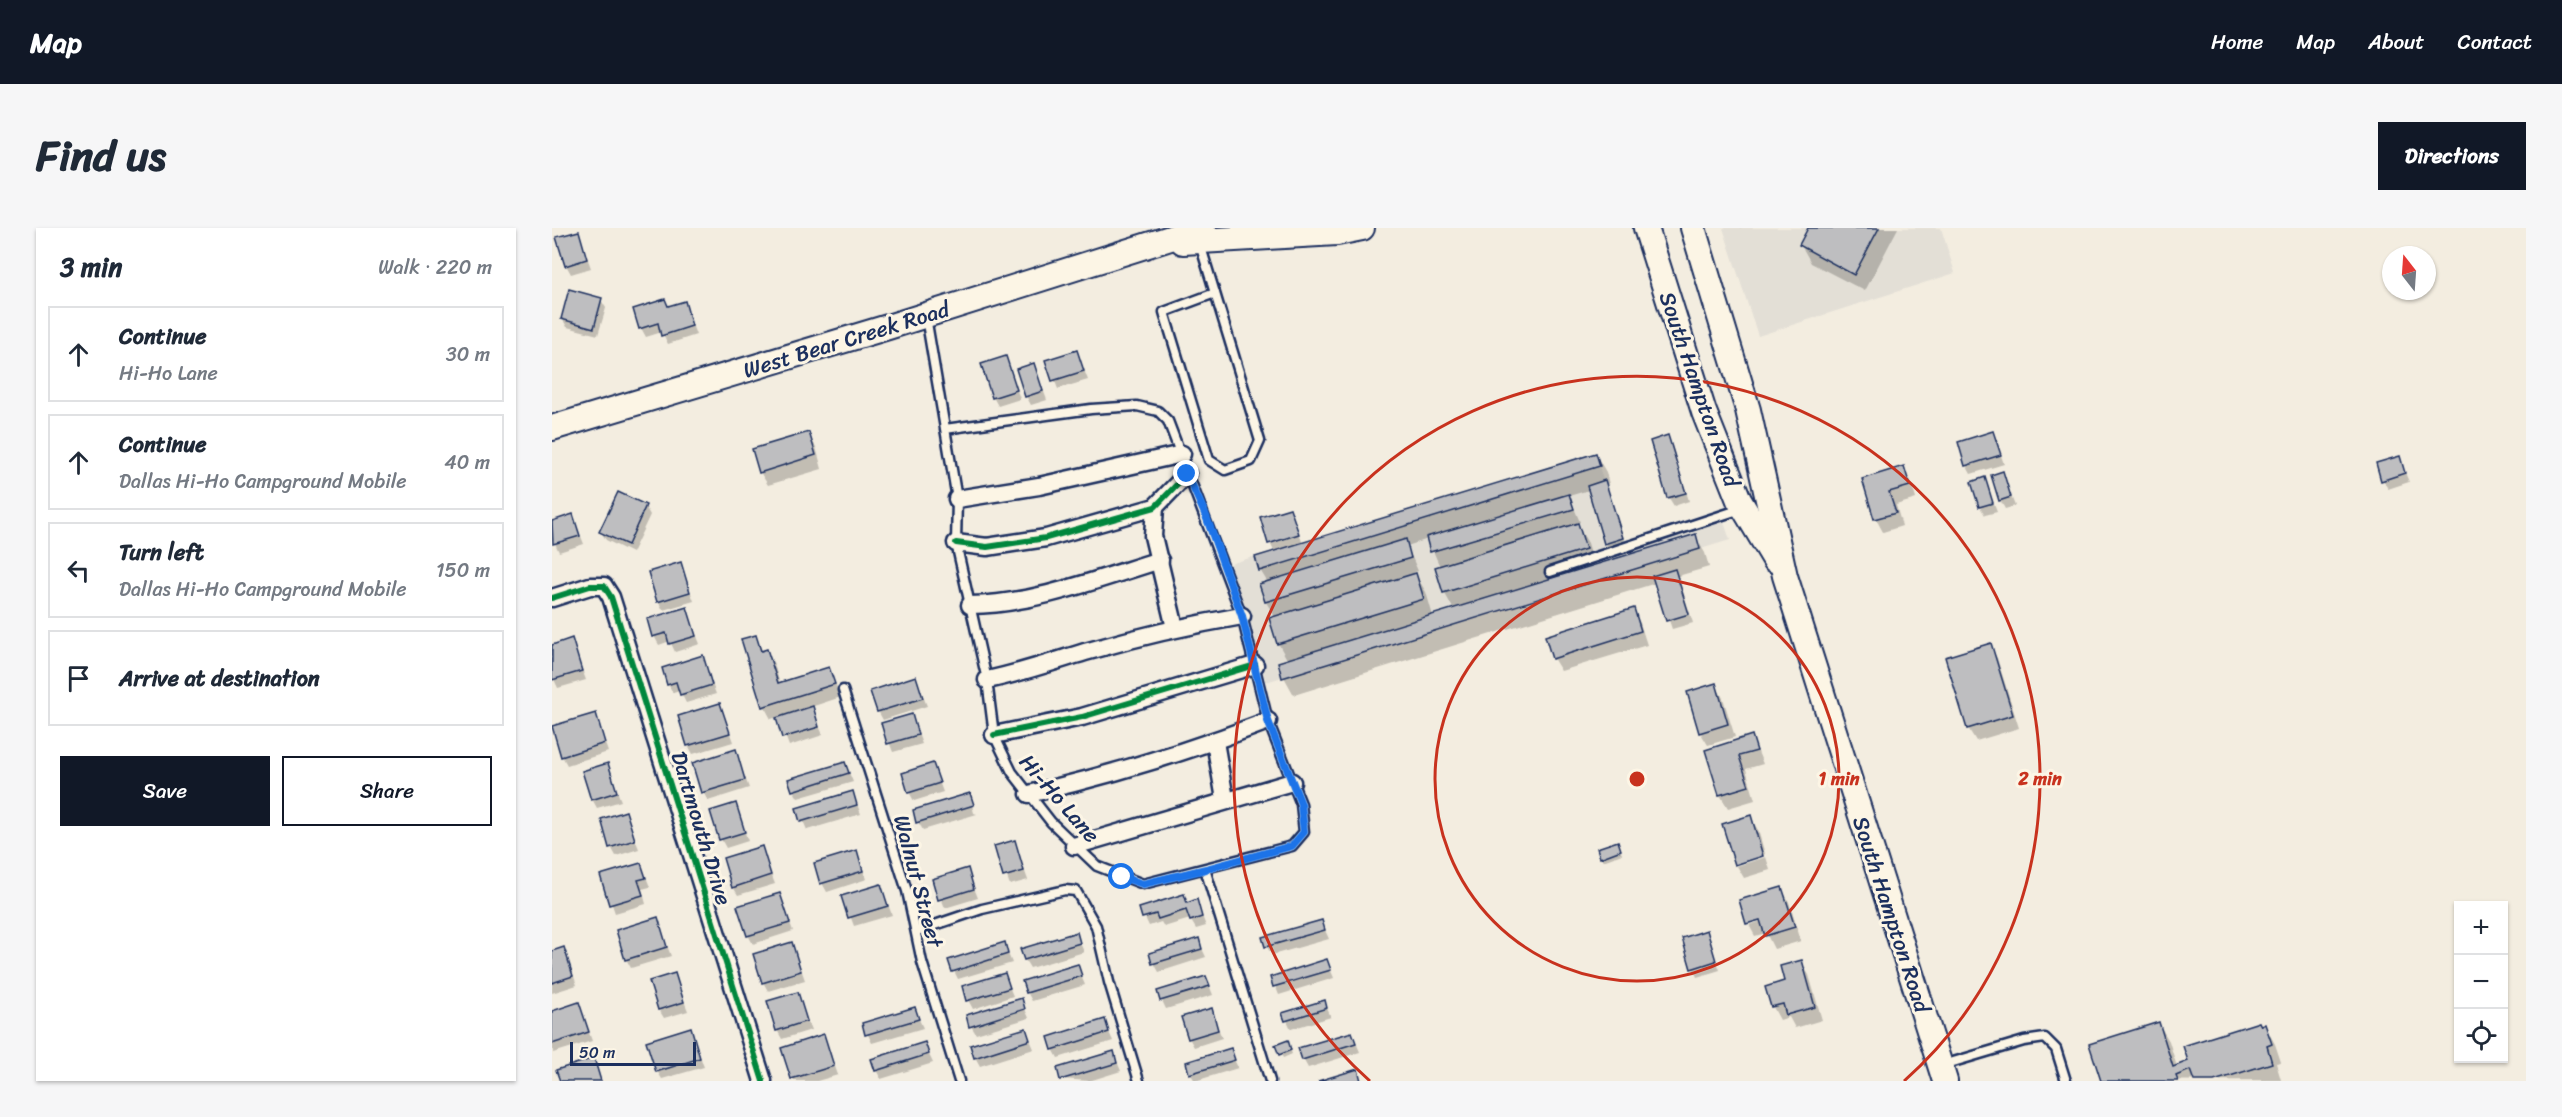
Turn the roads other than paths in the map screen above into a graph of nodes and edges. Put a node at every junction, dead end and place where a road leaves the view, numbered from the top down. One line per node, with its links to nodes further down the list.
1 (1362, 228): 4 (main road, West Bear Creek Road)
2 (1646, 228): 13 (main road, South Hampton Road)
3 (1693, 228): 17 (main road, South Hampton Road)
4 (1200, 234): 5 (lane); 6 (main road, West Bear Creek Road)
5 (1215, 293): 5 (lane)
6 (925, 315): 7 (main road, West Bear Creek Road); 8 (lane, Hi-Ho Lane)
7 (552, 428)
8 (945, 429): 9 (lane); 11 (lane, Hi-Ho Lane)
9 (1182, 454): 10 (lane); 11 (street)
10 (1187, 474): 12 (street); 20 (lane)
11 (957, 499): 14 (lane, Hi-Ho Lane)
12 (1155, 507): 14 (street); 15 (street)
13 (1744, 508): 16 (lane); 17 (main road, South Hampton Road)
14 (956, 543): 19 (lane, Hi-Ho Lane)
15 (1160, 560): 19 (street); 21 (street)
16 (1550, 572)
17 (1785, 576): 34 (main road, South Hampton Road)
18 (552, 598): 35 (street, Dartmouth Drive)
19 (970, 605): 23 (lane, Hi-Ho Lane)
20 (1242, 616): 21 (street); 22 (lane)
21 (1175, 628): 23 (street)
22 (1255, 665): 25 (lane); 26 (street)
23 (987, 680): 26 (lane, Hi-Ho Lane)
24 (843, 690): 33 (lane, Walnut Street)
25 (1268, 721): 27 (street); 28 (lane)
26 (994, 735): 29 (lane, Hi-Ho Lane)
27 (1215, 741): 29 (street); 30 (street)
28 (1292, 782): 30 (street); 32 (lane, Hi-Ho Lane)
29 (1029, 794): 31 (lane, Hi-Ho Lane)
30 (1226, 799): 31 (street)
31 (1074, 846): 32 (lane, Hi-Ho Lane)
32 (1206, 869): 38 (lane)
33 (917, 931): 36 (lane, Walnut Street); 37 (lane)
34 (1942, 1074): 39 (lane)
35 (763, 1081)
36 (959, 1081)
37 (1139, 1081)
38 (1270, 1081)
39 (2066, 1081)

